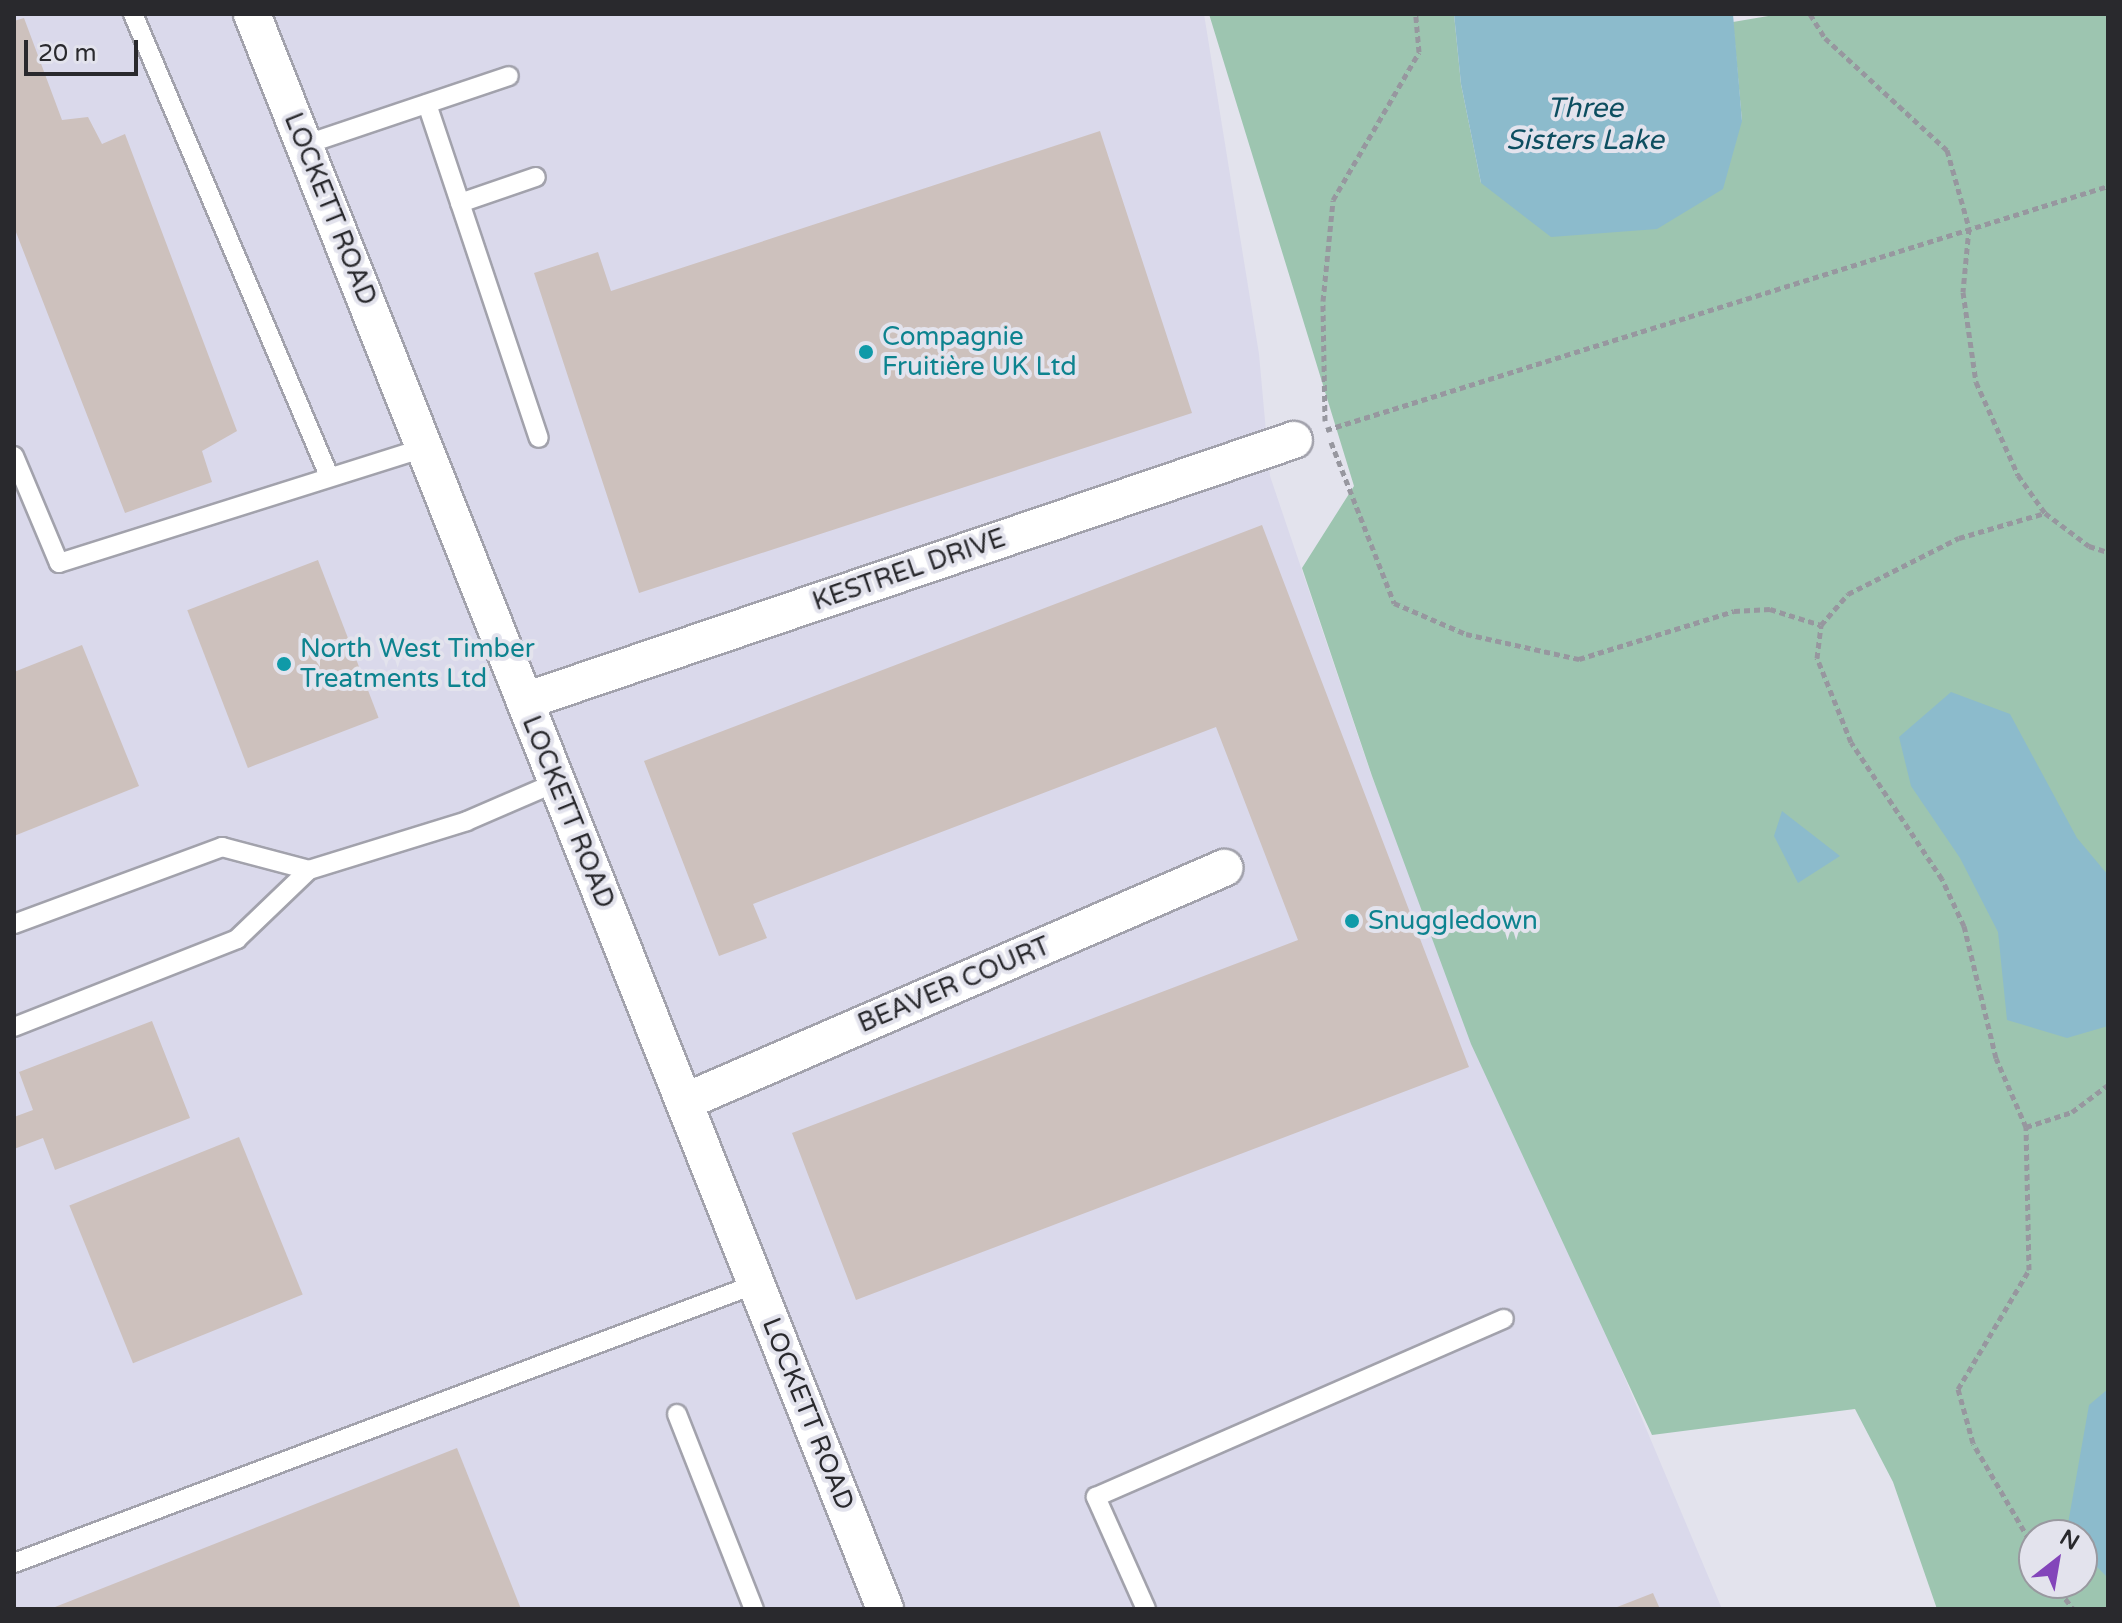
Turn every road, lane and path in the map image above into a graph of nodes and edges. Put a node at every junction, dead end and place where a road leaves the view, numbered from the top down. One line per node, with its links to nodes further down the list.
1 (133, 14): 16 (lane)
2 (252, 14): 7 (street, LOCKETT ROAD)
3 (1416, 14): 12 (path)
4 (1810, 14): 11 (path)
5 (509, 76): 6 (lane)
6 (427, 104): 7 (lane); 10 (lane)
7 (304, 145): 14 (street, LOCKETT ROAD)
8 (536, 177): 10 (lane)
9 (2108, 186): 11 (path)
10 (460, 203): 13 (lane)
11 (1969, 228): 12 (path); 17 (path)
12 (1310, 435): 19 (path); 20 (street, KESTREL DRIVE)
13 (539, 438)
14 (424, 448): 16 (lane); 20 (street, LOCKETT ROAD)
15 (14, 456): 16 (lane)
16 (328, 474)
17 (2045, 513): 18 (path); 19 (path)
18 (2108, 552)
19 (1821, 625): 28 (path)
20 (525, 701): 21 (street, LOCKETT ROAD)
21 (557, 782): 23 (lane); 27 (street, LOCKETT ROAD)
22 (1224, 868): 27 (street, BEAVER COURT)
23 (309, 870): 24 (lane); 25 (lane)
24 (14, 924)
25 (14, 1027)
26 (2108, 1085): 28 (path)
27 (684, 1102): 29 (street, LOCKETT ROAD)
28 (2026, 1127): 32 (path)
29 (756, 1284): 33 (lane); 35 (street, LOCKETT ROAD)
30 (1504, 1319): 36 (lane)
31 (677, 1414): 34 (lane)
32 (2018, 1520)
33 (14, 1563)
34 (754, 1609)
35 (885, 1609)
36 (1146, 1609)

